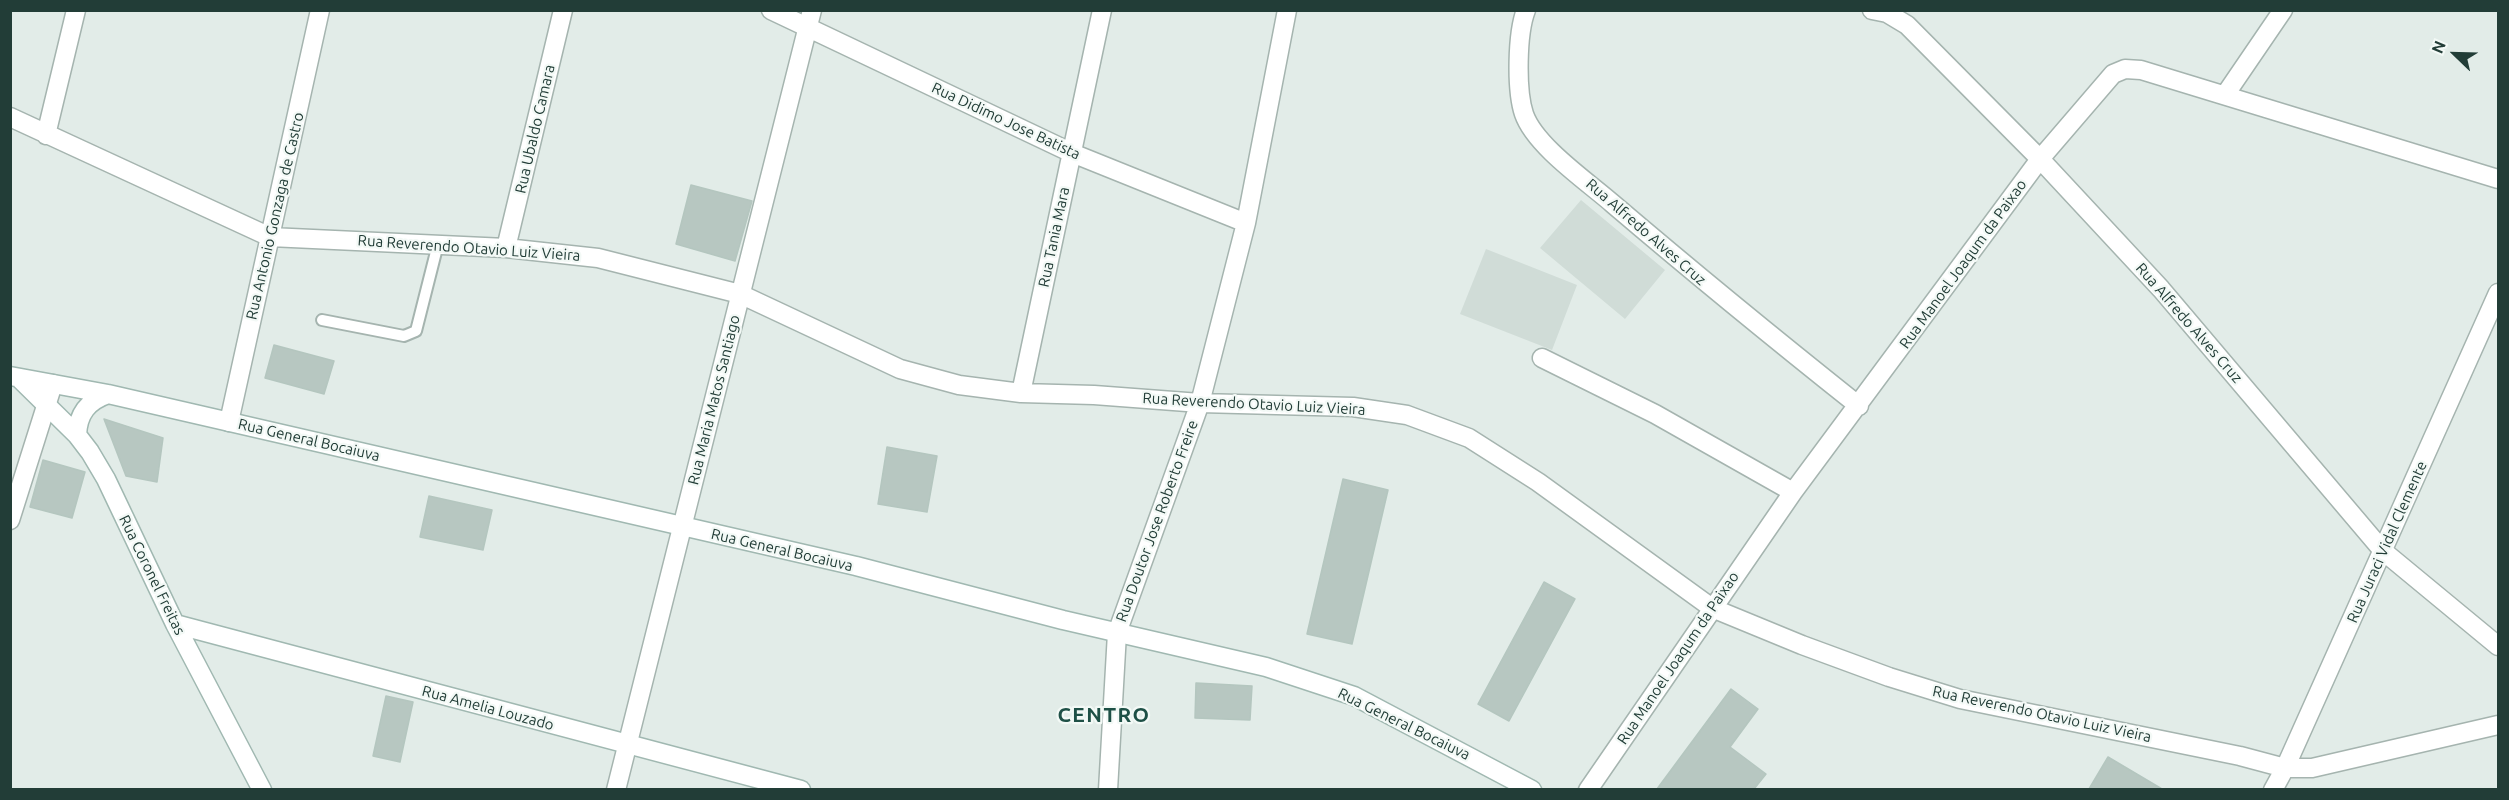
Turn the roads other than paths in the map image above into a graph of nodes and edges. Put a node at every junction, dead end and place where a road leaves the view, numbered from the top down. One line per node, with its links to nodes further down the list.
1 (76, 10): 13 (street)
2 (320, 10): 18 (street, Rua Antonio Gonzaga de Castro)
3 (563, 10): 20 (street, Rua Ubaldo Camara)
4 (771, 10): 10 (street, Rua Didimo Jose Batista)
5 (1102, 10): 14 (street, Rua Tania Mara)
6 (1287, 10): 17 (street, Rua Doutor Jose Roberto Freire)
7 (1526, 10): 31 (street, Rua Alfredo Alves Cruz)
8 (1872, 10): 15 (street, Rua Alfredo Alves Cruz)
9 (2283, 10): 11 (street)
10 (810, 19): 14 (street, Rua Didimo Jose Batista); 21 (street, Rua Maria Matos Santiago)
11 (2225, 95): 15 (street, Rua Manoel Joaqum da Paixao); 16 (street, Rua Manoel Joaqum da Paixao)
12 (10, 117): 13 (street, Rua Reverendo Otavio Luiz Vieira)
13 (46, 135): 18 (street, Rua Reverendo Otavio Luiz Vieira)
14 (1072, 153): 17 (street, Rua Didimo Jose Batista); 27 (street, Rua Tania Mara)
15 (2040, 159): 31 (street, Rua Manoel Joaqum da Paixao); 37 (street, Rua Alfredo Alves Cruz)
16 (2499, 179)
17 (1246, 223): 29 (street, Rua Doutor Jose Roberto Freire)
18 (270, 237): 19 (street, Rua Reverendo Otavio Luiz Vieira); 32 (street, Rua Antonio Gonzaga de Castro)
19 (438, 244): 20 (street, Rua Reverendo Otavio Luiz Vieira); 23 (lane)
20 (506, 248): 21 (street, Rua Reverendo Otavio Luiz Vieira)
21 (740, 294): 27 (street, Rua Reverendo Otavio Luiz Vieira); 36 (street, Rua Maria Matos Santiago)
22 (2499, 294): 37 (street, Rua Juraci Vidal Clemente)
23 (322, 320)
24 (1542, 358): 34 (street)
25 (15, 377): 26 (street, Rua General Bocaiuva); 30 (street, Rua Coronel Freitas)
26 (53, 384): 28 (street, Rua General Bocaiuva); 30 (street)
27 (1021, 393): 29 (street, Rua Reverendo Otavio Luiz Vieira)
28 (108, 394): 32 (street, Rua General Bocaiuva); 33 (street)
29 (1200, 403): 38 (street, Rua Reverendo Otavio Luiz Vieira); 40 (street, Rua Doutor Jose Roberto Freire)
30 (47, 404): 33 (street, Rua Coronel Freitas); 35 (street)
31 (1859, 406): 34 (street, Rua Manoel Joaqum da Paixao)
32 (229, 422): 36 (street, Rua General Bocaiuva)
33 (77, 435): 39 (street, Rua Coronel Freitas)
34 (1793, 492): 38 (street, Rua Manoel Joaqum da Paixao)
35 (10, 520)
36 (682, 527): 40 (street, Rua General Bocaiuva); 43 (street, Rua Maria Matos Santiago)
37 (2383, 551): 41 (street, Rua Alfredo Alves Cruz); 44 (street, Rua Juraci Vidal Clemente)
38 (1712, 608): 44 (street, Rua Reverendo Otavio Luiz Vieira); 50 (street, Rua Manoel Joaqum da Paixao)
39 (175, 624): 43 (street, Rua Amelia Louzado); 45 (street, Rua Coronel Freitas)
40 (1117, 633): 48 (street, Rua Doutor Jose Roberto Freire); 49 (street, Rua General Bocaiuva)
41 (2499, 646)
42 (2499, 725): 44 (street, Rua Reverendo Otavio Luiz Vieira)
43 (628, 745): 46 (street, Rua Maria Matos Santiago); 47 (street, Rua Amelia Louzado)
44 (2285, 768): 51 (street, Rua Juraci Vidal Clemente)
45 (262, 789)
46 (616, 789)
47 (801, 789)
48 (1108, 789)
49 (1532, 789)
50 (1588, 789)
51 (2273, 789)

